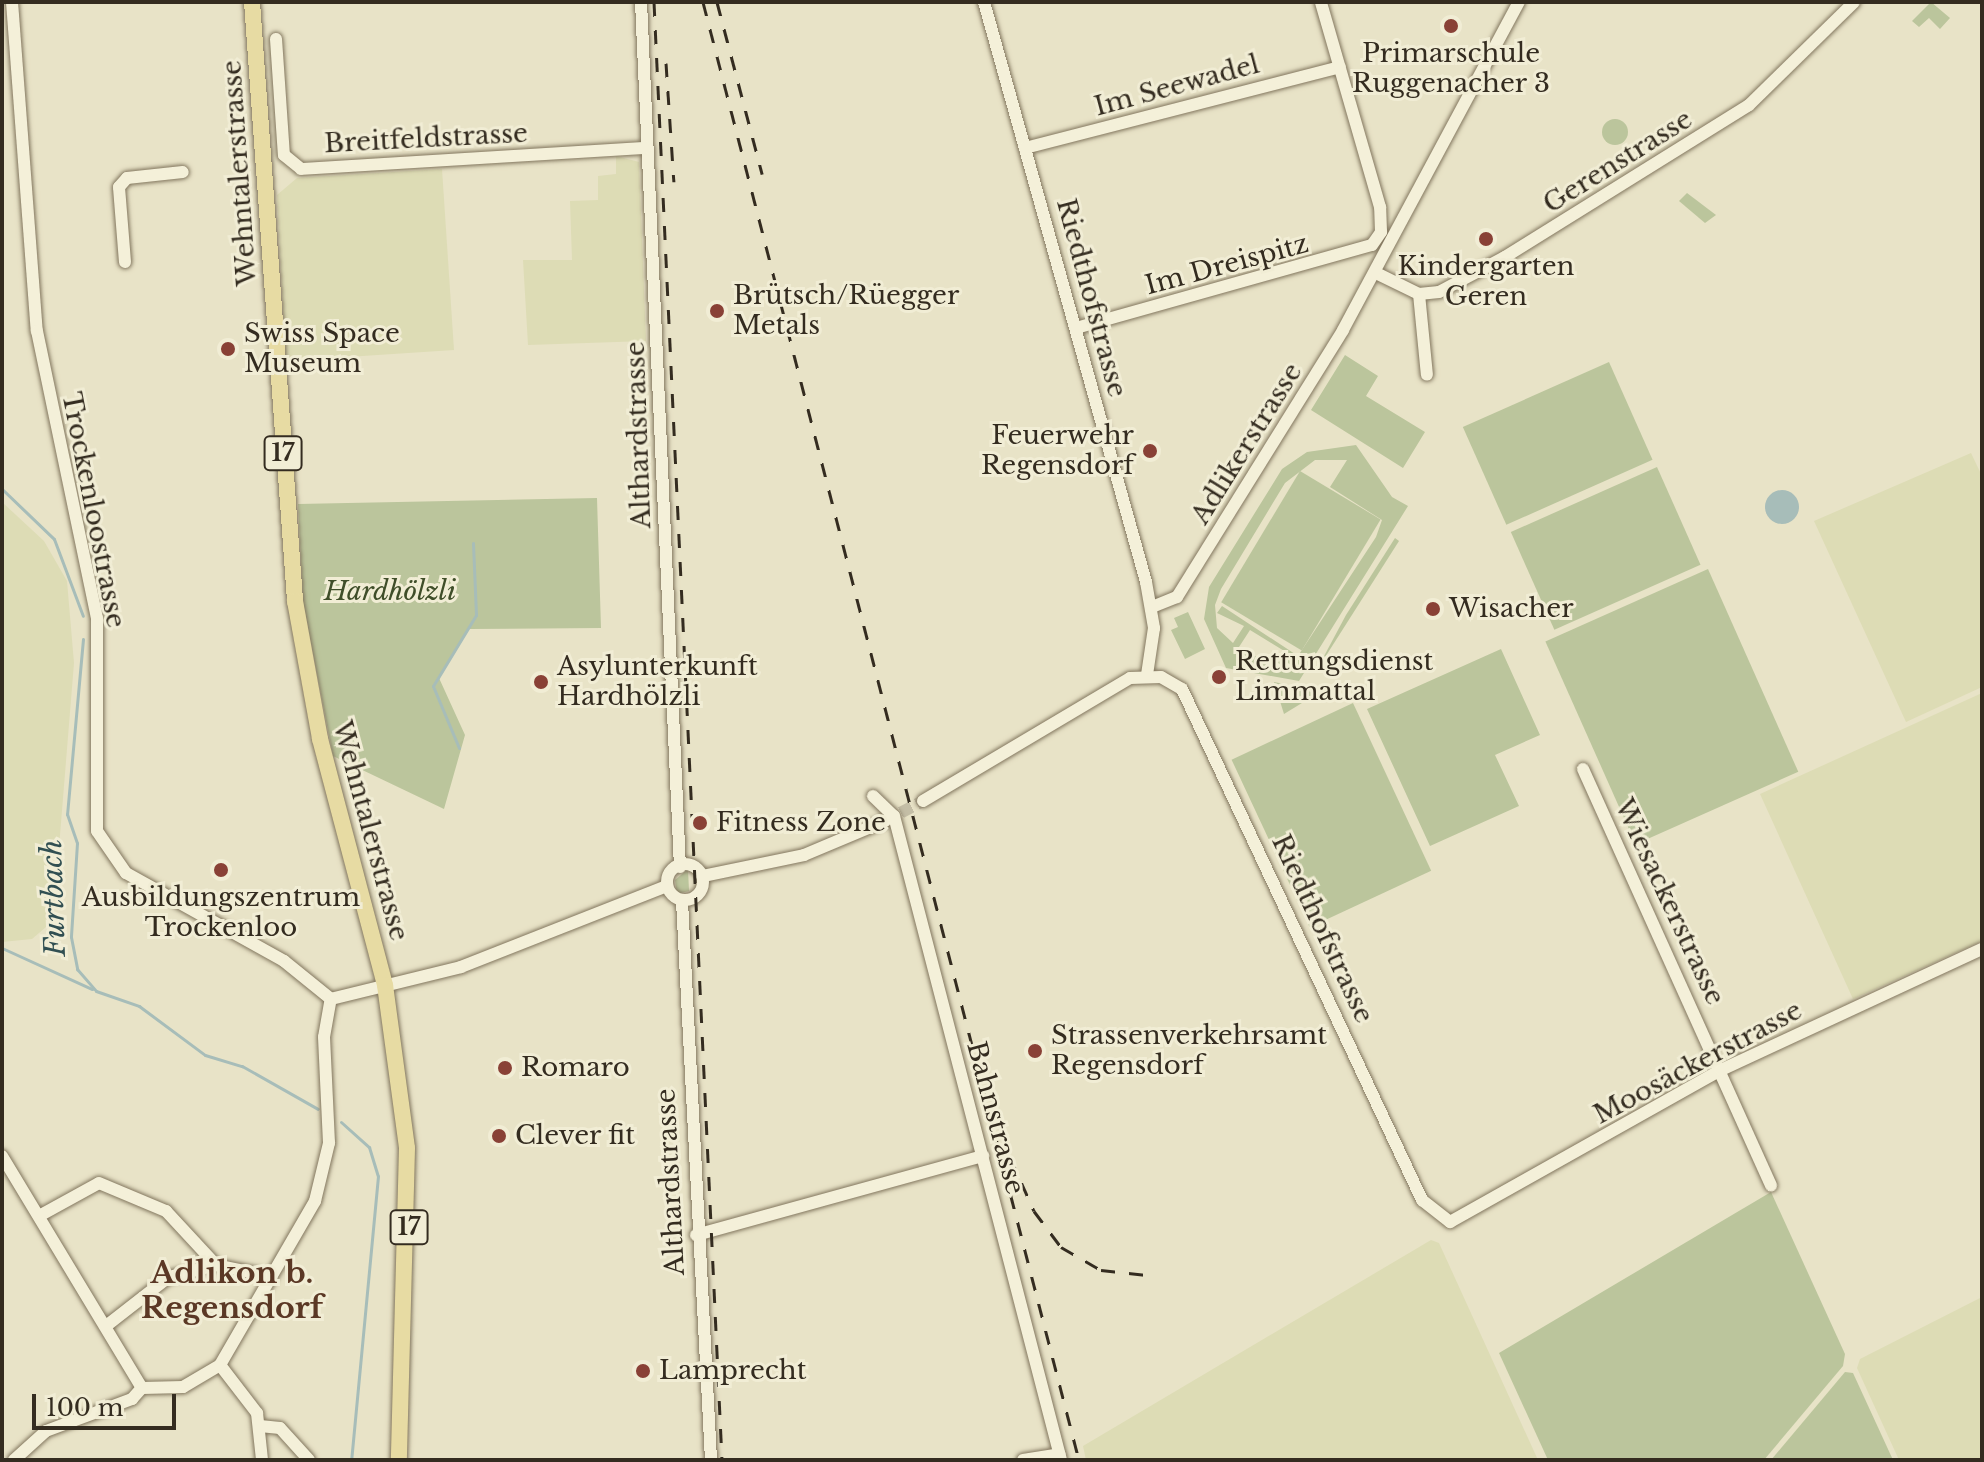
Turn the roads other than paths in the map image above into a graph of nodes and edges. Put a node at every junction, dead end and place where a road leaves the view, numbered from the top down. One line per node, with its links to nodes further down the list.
1 (12, 2): 30 (street, Trockenloostrasse)
2 (252, 2): 29 (main road, Wehntalerstrasse / 17)
3 (641, 2): 10 (street, Althardstrasse)
4 (984, 2): 11 (street, Riedthofstrasse)
5 (1321, 2): 9 (street)
6 (1519, 2): 14 (street, Adlikerstrasse)
7 (1854, 2): 15 (street, Gerenstrasse)
8 (276, 39): 10 (street, Breitfeldstrasse)
9 (1340, 67): 11 (street, Im Seewadel); 16 (street, Im Dreispitz)
10 (645, 148): 24 (street, Althardstrasse)
11 (1025, 148): 16 (street, Riedthofstrasse)
12 (183, 172): 13 (street)
13 (125, 262)
14 (1376, 273): 15 (street); 18 (street, Adlikerstrasse)
15 (1419, 294): 17 (street)
16 (1076, 328): 18 (street, Riedthofstrasse)
17 (1427, 375)
18 (1152, 607): 19 (street)
19 (1147, 675): 22 (street); 36 (street, Riedthofstrasse)
20 (1583, 769): 31 (street, Wiesackerstrasse)
21 (873, 796): 33 (street, Bahnstrasse)
22 (923, 801)
23 (885, 821): 25 (street)
24 (680, 867): 25 (street); 26 (street)
25 (703, 876): 27 (street)
26 (667, 886): 27 (street); 29 (street)
27 (682, 901): 37 (street, Althardstrasse)
28 (1982, 949): 31 (street, Moosäckerstrasse)
29 (385, 985): 30 (street); 48 (main road, 17)
30 (331, 999): 39 (street)
31 (1721, 1070): 34 (street, Wiesackerstrasse); 36 (street, Moosäckerstrasse)
32 (2, 1156): 35 (street)
33 (983, 1156): 37 (street); 44 (street, Bahnstrasse)
34 (1771, 1186)
35 (39, 1216): 38 (street); 40 (street)
36 (1441, 1220)
37 (696, 1235): 49 (street, Althardstrasse)
38 (216, 1265): 39 (street); 40 (street)
39 (268, 1276): 41 (street)
40 (106, 1326): 42 (street)
41 (220, 1365): 42 (street); 43 (street)
42 (142, 1388): 45 (street)
43 (260, 1426): 46 (street); 47 (street)
44 (1060, 1457): 50 (street)
45 (14, 1460)
46 (262, 1460)
47 (309, 1460)
48 (399, 1460)
49 (711, 1460)
50 (1023, 1460)

